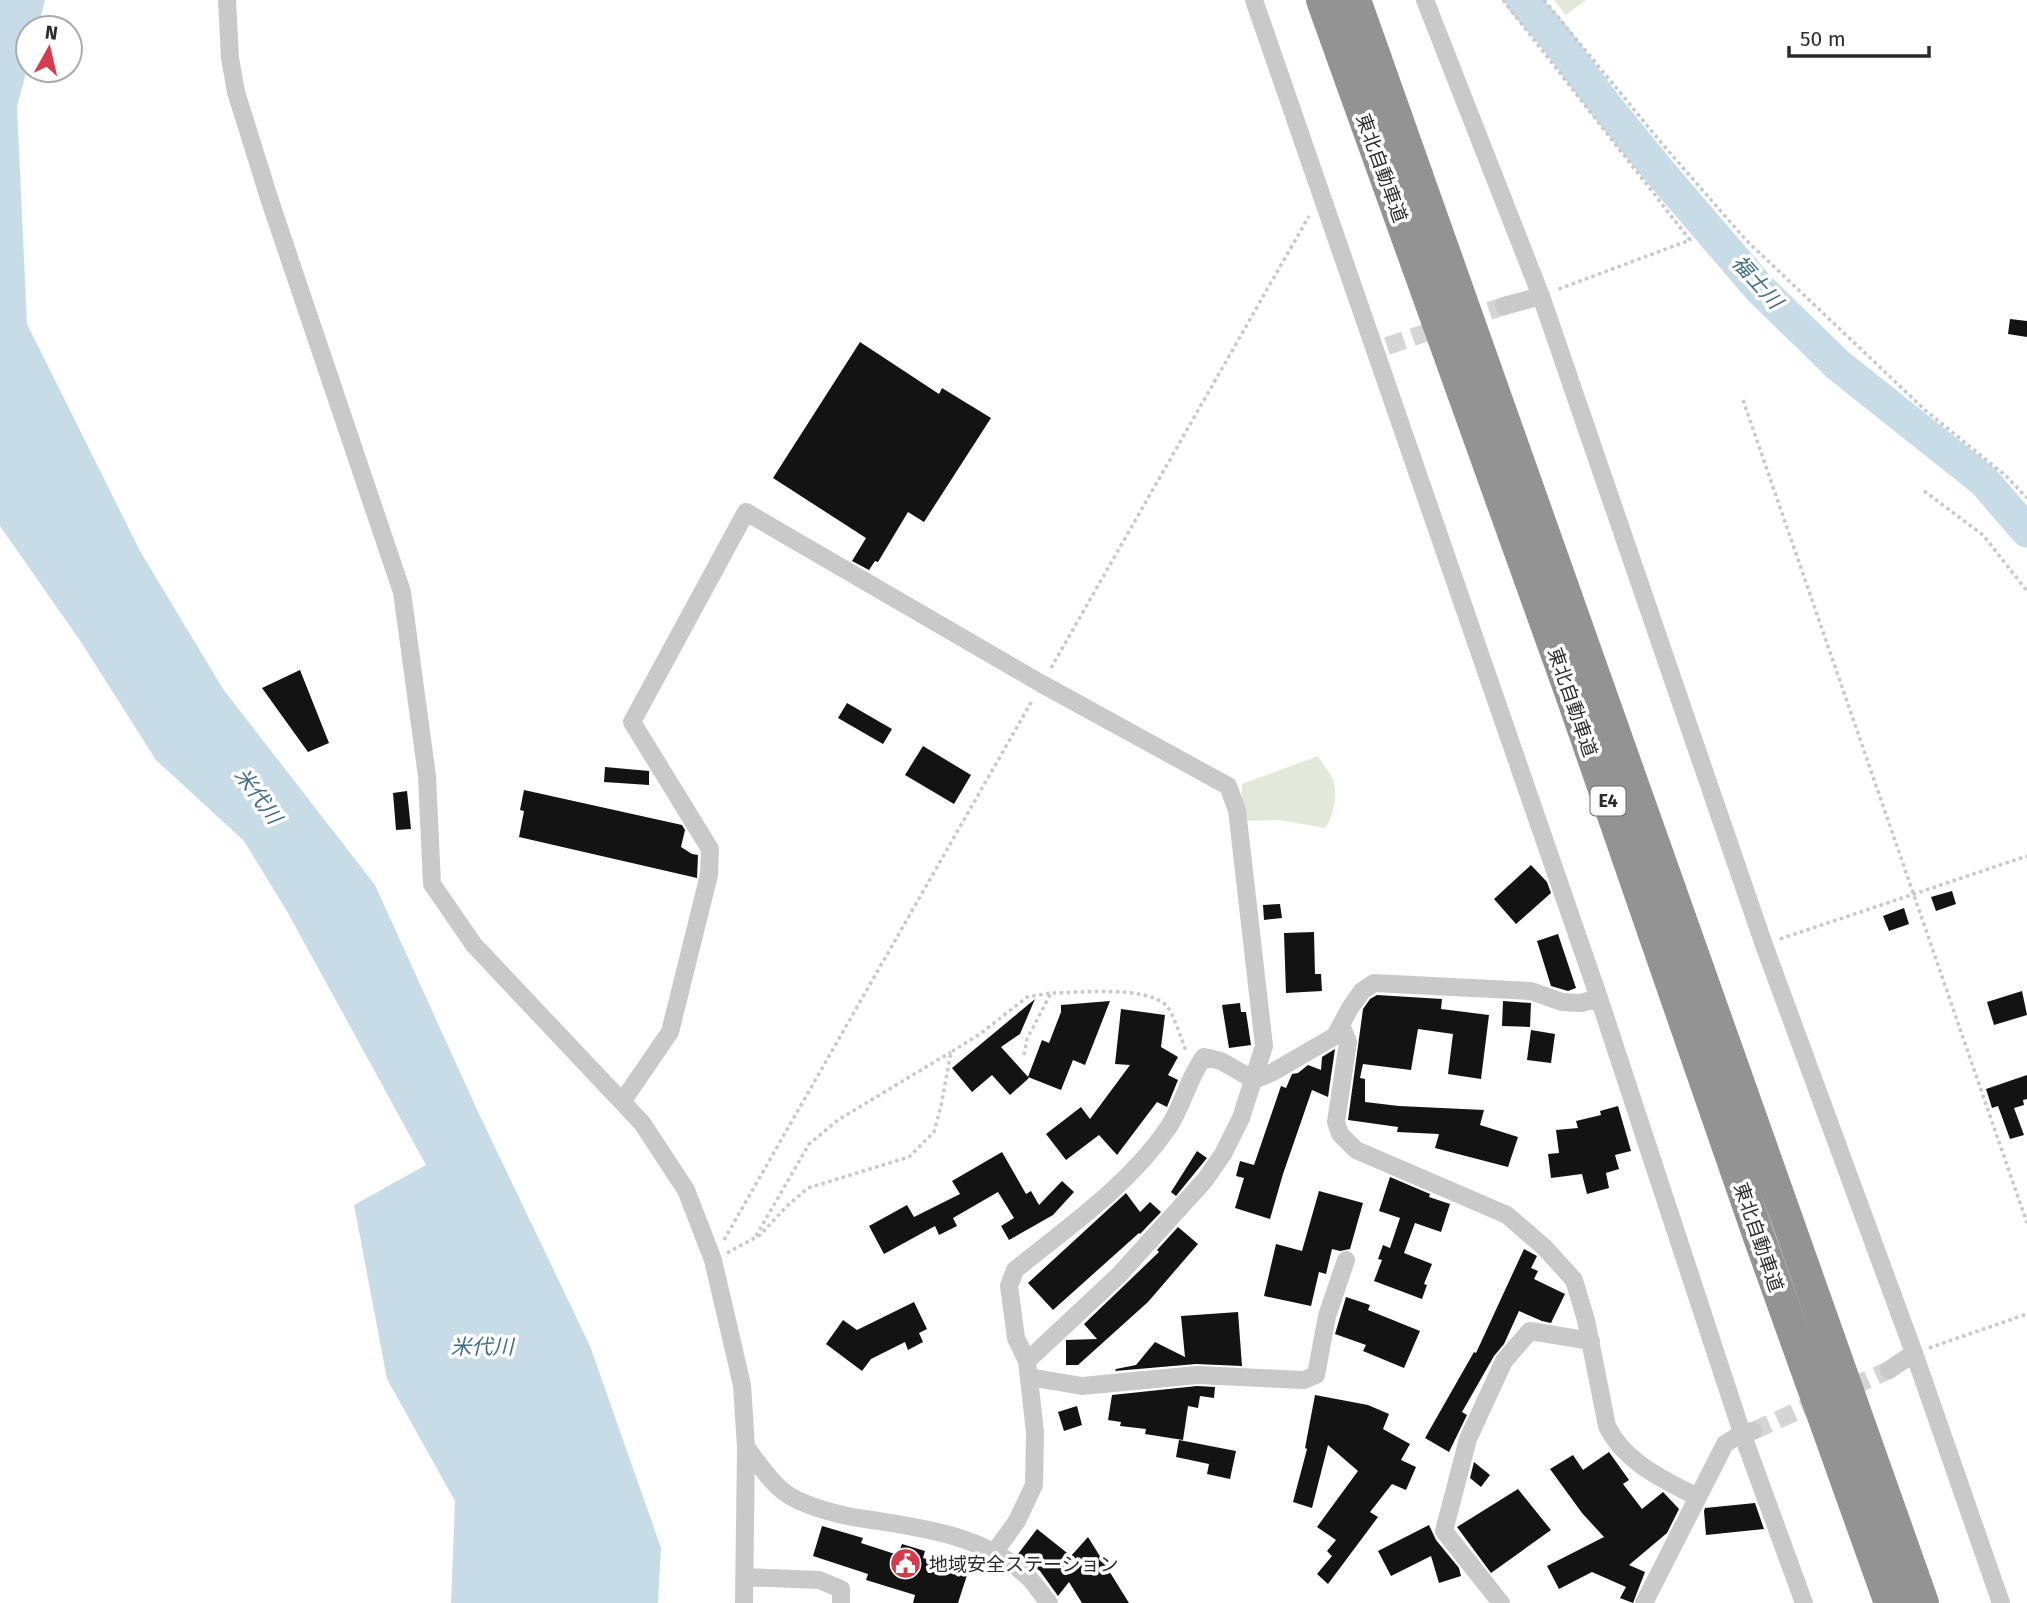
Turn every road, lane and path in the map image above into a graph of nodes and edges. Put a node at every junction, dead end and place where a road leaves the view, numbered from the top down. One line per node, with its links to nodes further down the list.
1 (227, 0): 26 (street)
2 (1254, 0): 8 (street)
3 (1322, 0): 47 (highway, 東北自動車道 / E4)
4 (1355, 0): 48 (highway, 東北自動車道 / E4)
5 (1425, 0): 9 (street)
6 (1503, 0): 9 (path)
7 (1544, 0): 13 (path)
8 (1321, 196): 15 (path); 20 (street)
9 (1541, 296): 10 (street); 18 (street)
10 (1504, 306)
11 (1743, 400): 17 (path)
12 (1924, 491): 14 (path)
13 (2027, 498)
14 (2027, 591)
15 (1042, 684): 25 (street); 26 (street); 29 (path)
16 (2027, 856): 17 (path)
17 (1913, 894): 18 (path); 27 (path)
18 (1764, 945): 33 (street)
19 (1051, 993): 22 (path); 23 (path); 24 (path)
20 (1600, 998): 21 (street); 36 (street)
21 (1341, 1025): 25 (street); 32 (street)
22 (951, 1052): 28 (path); 28 (path)
23 (1024, 1055)
24 (1194, 1073): 25 (street); 34 (street)
25 (1254, 1080): 34 (street)
26 (622, 1102): 29 (street)
27 (2027, 1223)
28 (755, 1238): 29 (path)
29 (713, 1260): 37 (street)
30 (1346, 1260): 34 (street)
31 (2027, 1314): 33 (path)
32 (1591, 1341): 38 (street); 44 (street)
33 (1914, 1353): 35 (street); 49 (street)
34 (1028, 1369): 39 (street)
35 (1889, 1370)
36 (1747, 1432): 38 (street); 46 (street)
37 (746, 1447): 39 (street); 40 (street)
38 (1697, 1497): 45 (street)
39 (994, 1553): 43 (street)
40 (745, 1577): 41 (street); 42 (street)
41 (744, 1603)
42 (841, 1603)
43 (1049, 1603)
44 (1501, 1603)
45 (1644, 1603)
46 (1804, 1603)
47 (1890, 1603)
48 (1923, 1603)
49 (2001, 1603)

